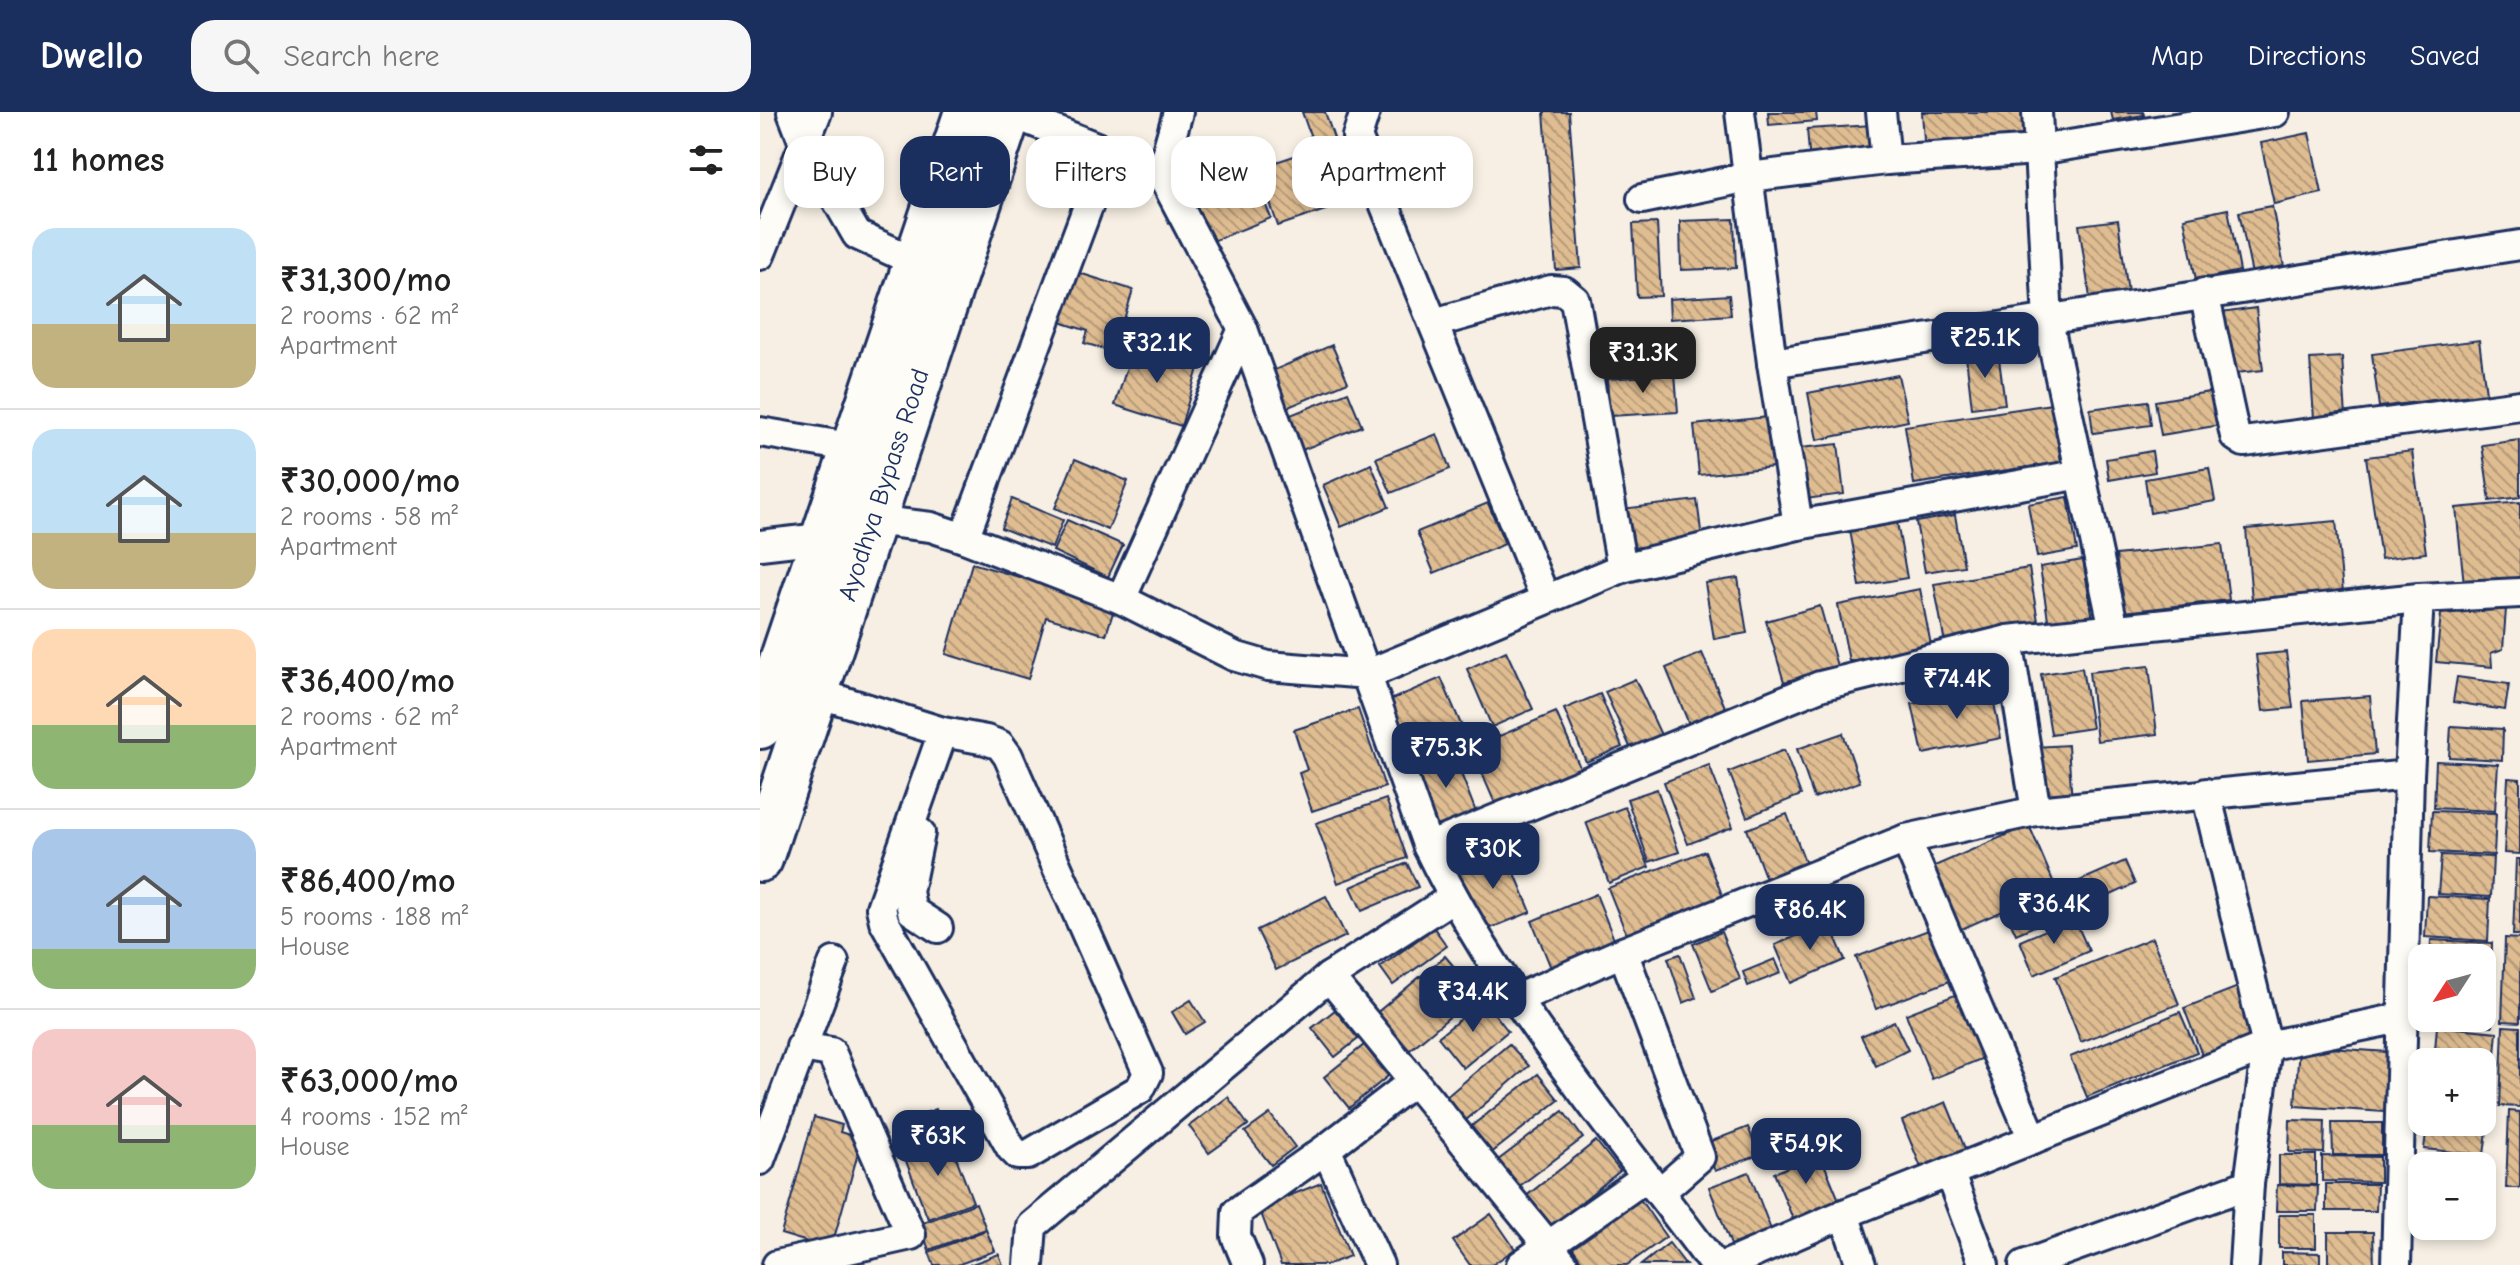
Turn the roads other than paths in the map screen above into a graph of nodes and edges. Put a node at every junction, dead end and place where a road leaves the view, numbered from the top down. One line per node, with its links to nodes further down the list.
1 (792, 112): 11 (street)
2 (817, 112): 12 (street)
3 (967, 112): 25 (main road, Ayodhya Bypass Road)
4 (1009, 112): 13 (street); 36 (main road, Ayodhya Bypass Road)
5 (1178, 112): 17 (street)
6 (1365, 112): 28 (street)
7 (1740, 112): 18 (street)
8 (1881, 112): 15 (street)
9 (2037, 112): 14 (street)
10 (2275, 112): 14 (street)
11 (801, 136)
12 (807, 136)
13 (1067, 136)
14 (2038, 150): 15 (street); 27 (street)
15 (1886, 160): 18 (street)
16 (1155, 171): 17 (street)
17 (1161, 173): 29 (street)
18 (1749, 177): 20 (street); 30 (street)
19 (784, 194): 24 (street)
20 (1642, 199)
21 (841, 208): 25 (street)
22 (1087, 208): 37 (street)
23 (2520, 245): 26 (street)
24 (760, 255)
25 (916, 262): 33 (main road, Ayodhya Bypass Road)
26 (2204, 293): 27 (street); 31 (street)
27 (2048, 321): 30 (street); 34 (street)
28 (1434, 323): 39 (street); 41 (street)
29 (1243, 329): 43 (street); 47 (street)
30 (1772, 363): 35 (street)
31 (2520, 405)
32 (760, 432): 33 (street)
33 (855, 448): 36 (main road, Ayodhya Bypass Road)
34 (2081, 474): 35 (street); 44 (street)
35 (1798, 525): 39 (street)
36 (854, 530): 37 (street); 38 (street); 46 (main road, Ayodhya Bypass Road); 48 (main road, Ayodhya Bypass Road)
37 (964, 538): 43 (street)
38 (760, 545)
39 (1622, 568): 41 (street)
40 (2520, 593): 42 (street)
41 (1545, 598): 47 (street)
42 (2419, 598): 44 (street); 51 (street)
43 (1121, 599): 47 (street)
44 (2114, 629): 45 (street)
45 (2008, 640): 54 (street); 56 (street)
46 (770, 662): 49 (main road, Ayodhya Bypass Road)
47 (1368, 674): 56 (street)
48 (817, 693): 50 (street); 57 (main road, Ayodhya Bypass Road)
49 (760, 724)
50 (943, 732): 53 (street); 53 (street)
51 (2409, 775): 52 (street); 64 (street)
52 (2206, 793): 54 (street); 65 (street)
53 (918, 800): 59 (street)
54 (2036, 811): 55 (street)
55 (1906, 839): 60 (street); 68 (street)
56 (1428, 847): 58 (street)
57 (760, 859)
58 (1452, 898): 62 (street); 63 (street)
59 (938, 928)
60 (1623, 952): 63 (street); 72 (street)
61 (834, 962): 66 (street)
62 (1329, 977): 67 (street); 77 (street)
63 (1514, 1000): 72 (street)
64 (2405, 1017): 65 (street); 87 (street)
65 (2267, 1046): 68 (street); 73 (street)
66 (801, 1047): 70 (street); 76 (street)
67 (1414, 1081): 69 (street); 75 (street)
68 (2033, 1139): 71 (street)
69 (1326, 1149): 78 (street); 79 (street)
70 (760, 1160)
71 (1949, 1172): 74 (street); 84 (street)
72 (1653, 1184): 75 (street); 81 (street)
73 (2249, 1184): 85 (street); 86 (street)
74 (1844, 1214): 82 (street); 83 (street)
75 (1557, 1255): 80 (street)
76 (777, 1265)
77 (1029, 1265)
78 (1248, 1265)
79 (1379, 1265)
80 (1521, 1265)
81 (1714, 1265)
82 (1726, 1265)
83 (1861, 1265)
84 (1984, 1265)
85 (2024, 1265)
86 (2244, 1265)
87 (2396, 1265)

